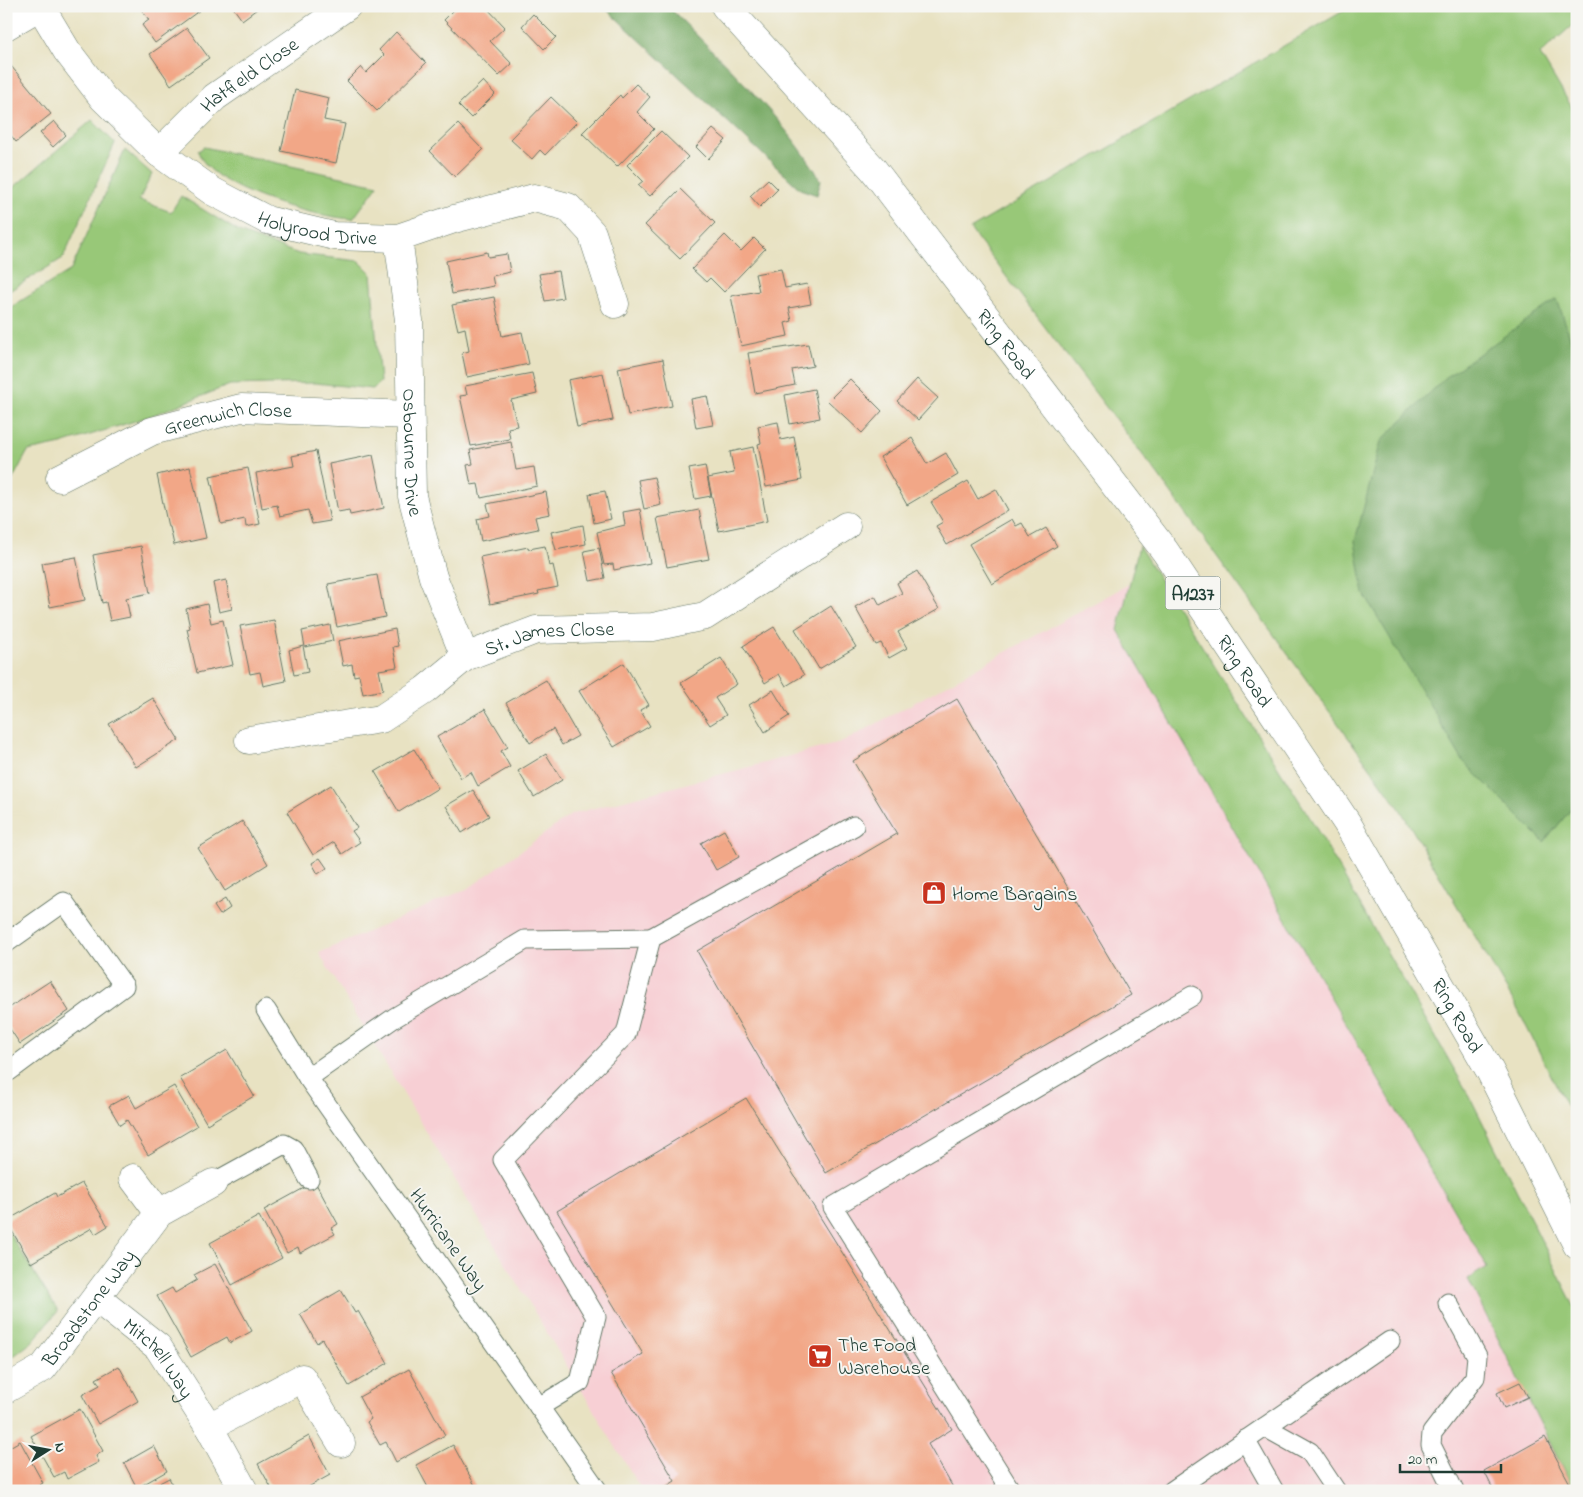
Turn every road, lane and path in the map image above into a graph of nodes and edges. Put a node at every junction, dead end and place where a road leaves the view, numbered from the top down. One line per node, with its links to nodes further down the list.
1 (40, 6): 4 (main road); 5 (main road, Holyrood Drive)
2 (347, 6): 5 (main road, Hatfield Close)
3 (725, 6): 24 (main road, Ring Road / A1237)
4 (6, 26)
5 (159, 153): 6 (main road, Holyrood Drive)
6 (398, 238): 7 (main road, Holyrood Drive); 8 (main road, Osbourne Drive)
7 (615, 304)
8 (409, 414): 9 (main road, Greenwich Close); 11 (main road, Osbourne Drive)
9 (60, 478)
10 (846, 526): 11 (main road, St. James Close)
11 (466, 657): 12 (main road, St. James Close)
12 (248, 740)
13 (854, 826): 14 (lane)
14 (651, 938): 19 (lane); 29 (lane)
15 (6, 943): 18 (lane)
16 (1192, 996): 36 (lane)
17 (266, 1010): 19 (lane, Hurricane Way)
18 (6, 1064)
19 (308, 1078): 29 (lane, Hurricane Way)
20 (133, 1178): 23 (main road)
21 (309, 1179): 22 (lane)
22 (213, 1183): 23 (main road, Broadstone Way)
23 (159, 1213): 25 (main road, Broadstone Way)
24 (1577, 1245)
25 (96, 1298): 28 (main road, Broadstone Way); 31 (main road, Mitchell Way)
26 (1448, 1303): 40 (lane)
27 (1390, 1341): 30 (lane)
28 (6, 1389)
29 (539, 1408): 35 (lane, Hurricane Way)
30 (1264, 1427): 32 (lane); 39 (lane)
31 (209, 1428): 33 (main road); 34 (main road, Mitchell Way)
32 (1245, 1440): 37 (lane); 38 (lane)
33 (341, 1443)
34 (244, 1491)
35 (598, 1491)
36 (1011, 1491)
37 (1172, 1491)
38 (1274, 1491)
39 (1336, 1491)
40 (1454, 1491)

